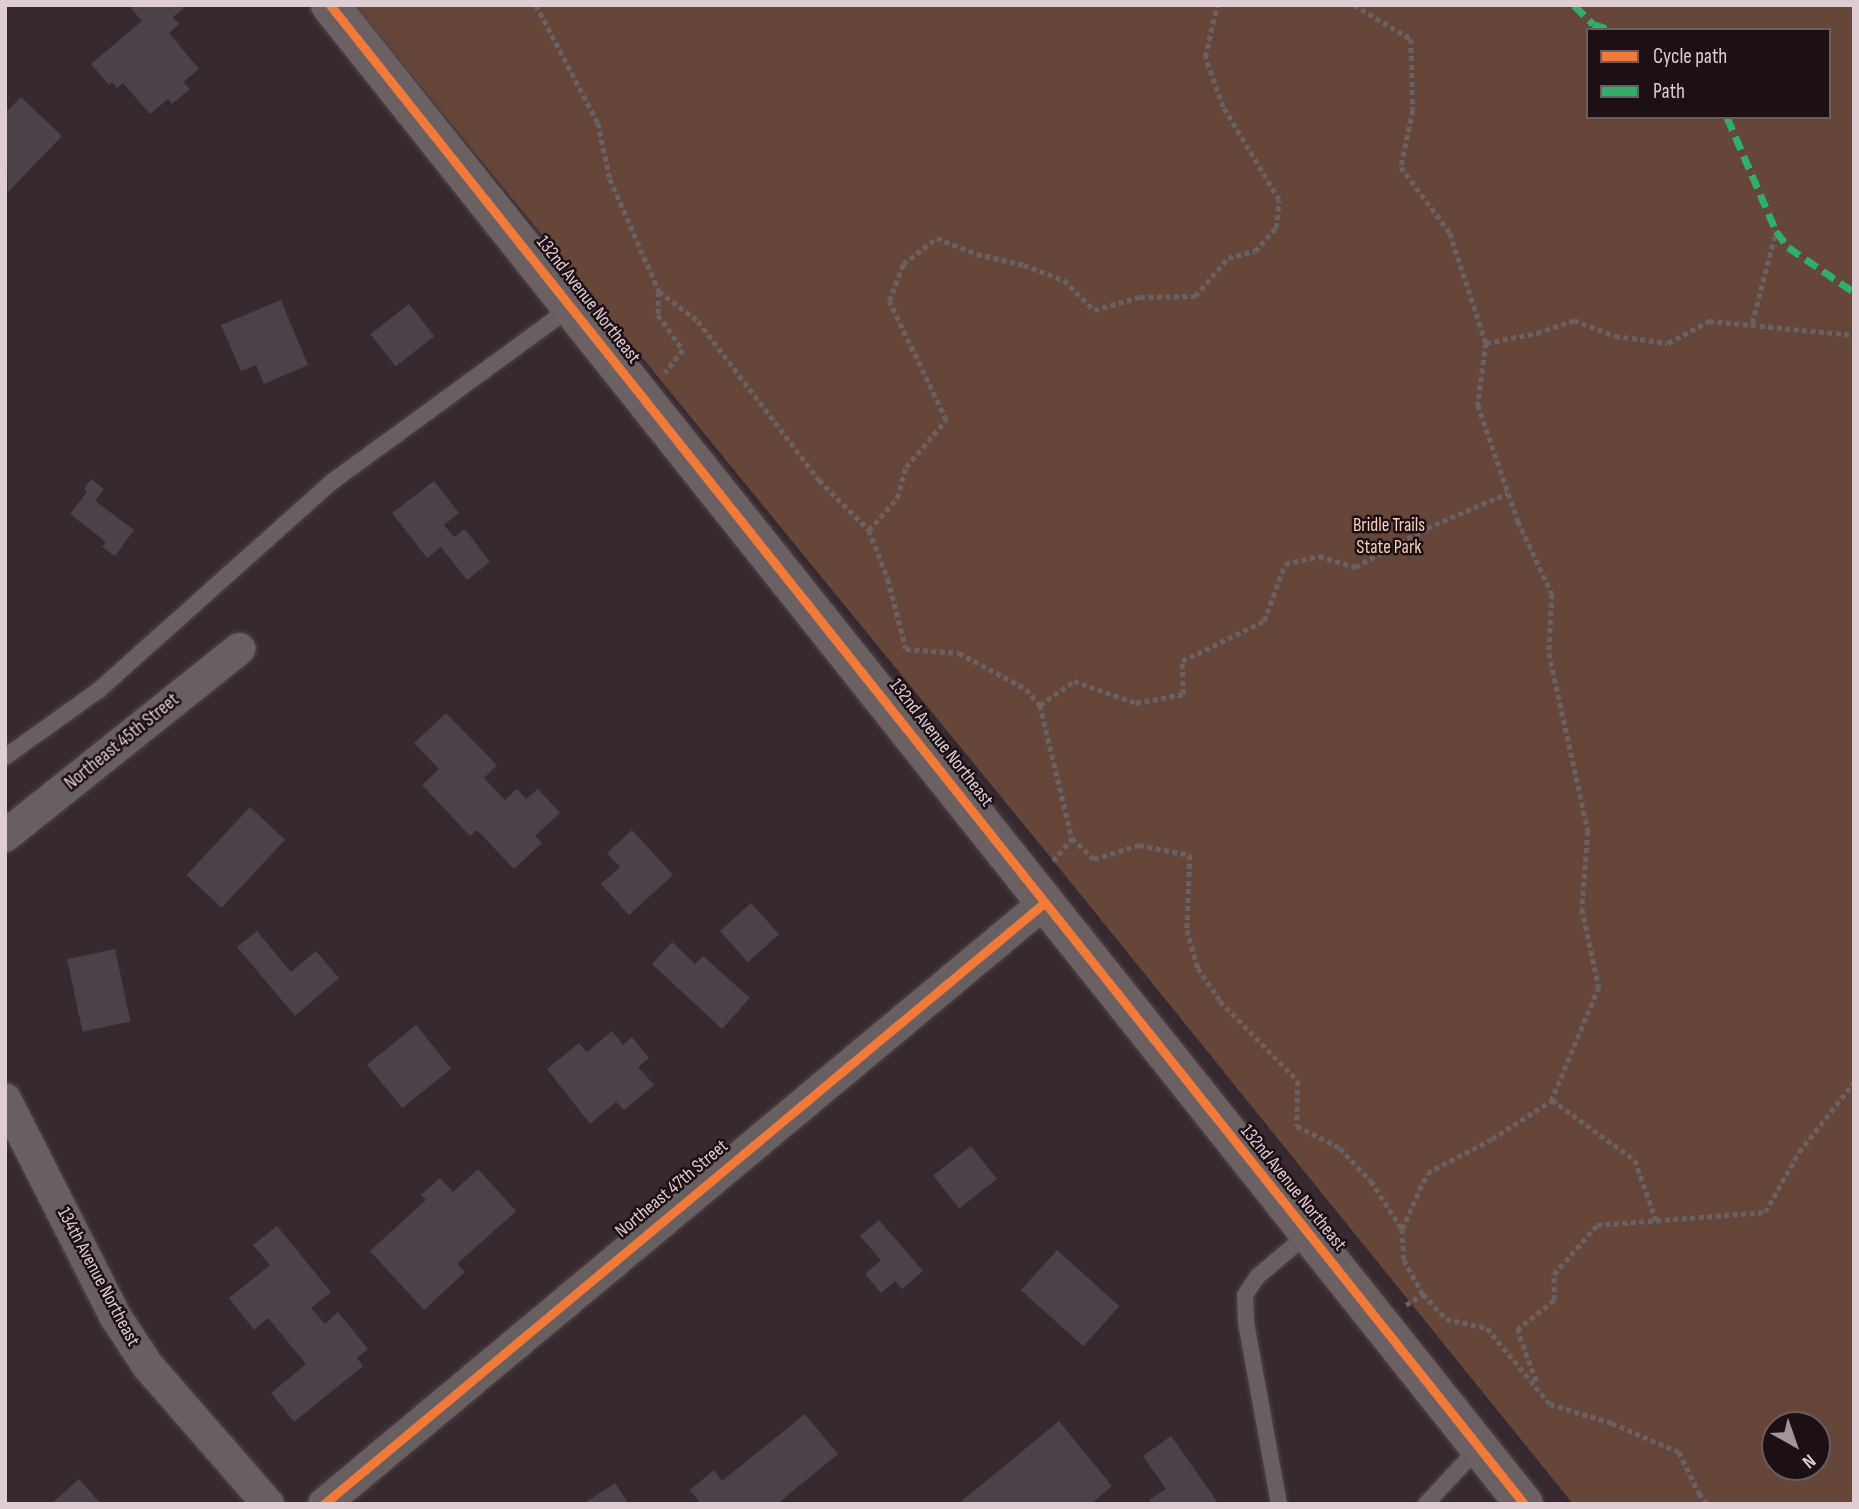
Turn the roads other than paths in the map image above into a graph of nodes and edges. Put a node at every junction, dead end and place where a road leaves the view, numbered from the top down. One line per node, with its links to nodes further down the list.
1 (330, 5): 2 (street, 132nd Avenue Northeast)
2 (572, 307): 4 (lane); 6 (street, 132nd Avenue Northeast)
3 (239, 649): 5 (street, Northeast 45th Street)
4 (5, 757)
5 (5, 836)
6 (1044, 903): 8 (street, 132nd Avenue Northeast); 11 (street, Northeast 47th Street)
7 (5, 1099): 10 (street, 134th Avenue Northeast)
8 (1308, 1234): 9 (street, 132nd Avenue Northeast); 12 (lane)
9 (1479, 1447): 13 (lane); 14 (street, 132nd Avenue Northeast)
10 (268, 1504)
11 (324, 1504)
12 (1279, 1504)
13 (1426, 1504)
14 (1524, 1504)

